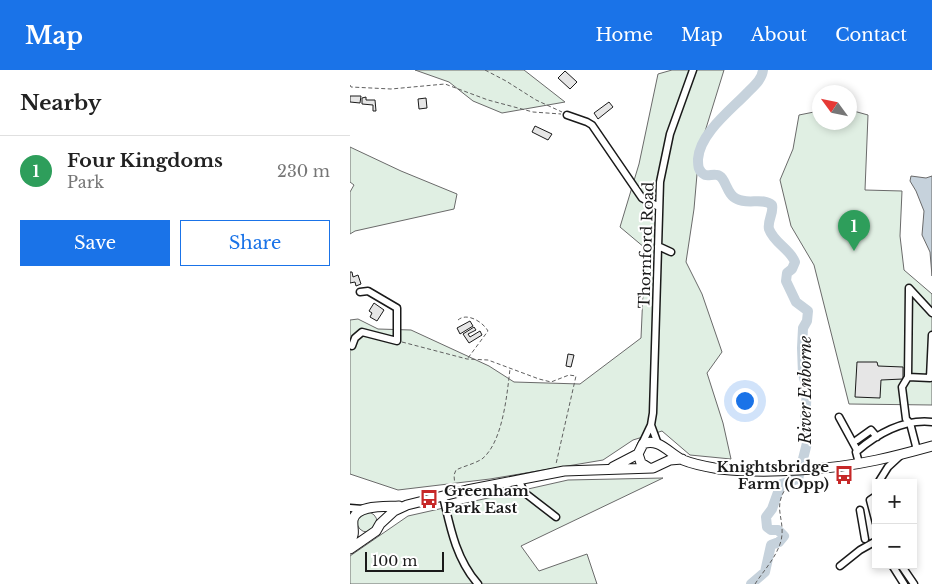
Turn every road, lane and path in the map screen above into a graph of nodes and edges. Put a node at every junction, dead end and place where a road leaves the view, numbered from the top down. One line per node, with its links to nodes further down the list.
1 (486, 70): 4 (path)
2 (693, 70): 5 (street, Thornford Road)
3 (350, 85): 4 (path)
4 (567, 115): 5 (street)
5 (660, 207): 6 (street, Thornford Road)
6 (658, 246): 7 (street); 20 (street, Thornford Road)
7 (671, 252)
8 (360, 292): 12 (street)
9 (932, 313): 16 (street)
10 (458, 320): 14 (path)
11 (932, 335): 16 (street)
12 (397, 341): 13 (street); 14 (path)
13 (351, 347)
14 (467, 359): 15 (path)
15 (510, 368): 35 (path); 40 (path)
16 (908, 377): 19 (street)
17 (840, 417): 27 (street)
18 (932, 422): 19 (street)
19 (910, 423): 21 (street); 25 (street)
20 (651, 425): 23 (street, Thornford Road); 26 (street, Thornford Road)
21 (877, 437): 22 (street); 27 (street)
22 (857, 440)
23 (659, 444): 26 (highway); 29 (highway); 31 (highway)
24 (932, 446): 25 (highway)
25 (917, 450): 28 (highway)
26 (639, 451): 33 (highway); 34 (highway)
27 (855, 453): 32 (street)
28 (904, 453): 30 (highway); 36 (street)
29 (682, 459): 31 (highway); 32 (highway)
30 (883, 459): 32 (highway); 36 (street)
31 (661, 463): 33 (highway)
32 (859, 464)
33 (649, 468): 34 (highway)
34 (604, 469): 35 (highway)
35 (554, 472): 39 (highway)
36 (884, 472): 38 (street)
37 (799, 476): 59 (path)
38 (880, 479)
39 (518, 480): 40 (highway); 47 (street)
40 (455, 493): 41 (highway)
41 (443, 496): 43 (highway); 58 (street)
42 (872, 499): 46 (street)
43 (407, 505): 45 (highway); 49 (highway)
44 (350, 508): 45 (street)
45 (364, 509): 48 (highway); 49 (highway)
46 (872, 511): 51 (street)
47 (556, 517)
48 (353, 524): 50 (highway); 52 (highway)
49 (380, 524): 50 (highway)
50 (373, 533): 54 (highway)
51 (865, 539)
52 (350, 542)
53 (872, 543): 55 (street)
54 (350, 549)
55 (840, 566)
56 (895, 569): 60 (street)
57 (904, 569): 61 (street)
58 (478, 584)
59 (755, 584)
60 (904, 584)
61 (914, 584)

